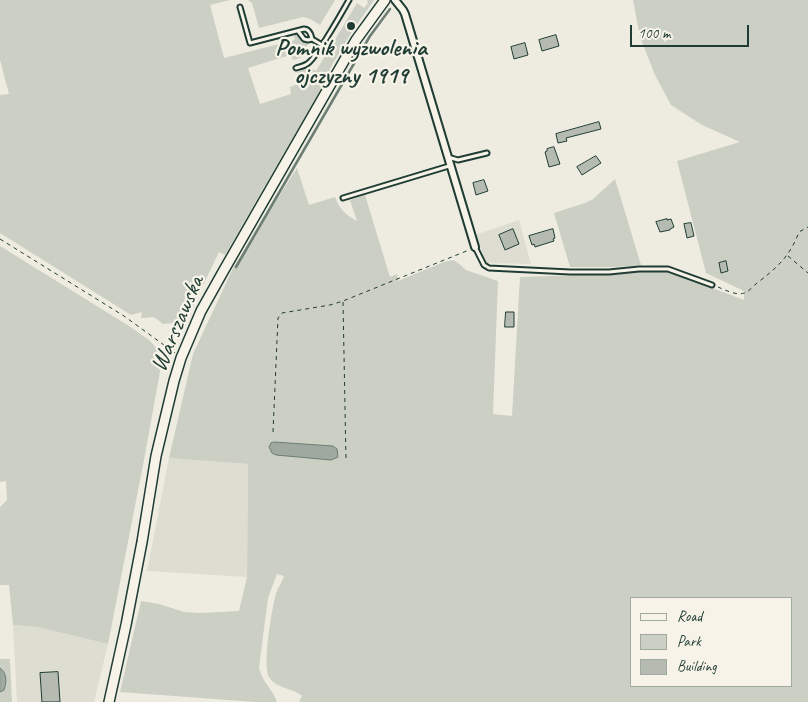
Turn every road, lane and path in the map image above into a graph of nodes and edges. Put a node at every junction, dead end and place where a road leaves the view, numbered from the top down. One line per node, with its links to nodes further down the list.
1 (349, 0): 7 (lane)
2 (384, 0): 20 (main road, Warszawska)
3 (395, 0): 10 (street)
4 (240, 7): 5 (lane)
5 (298, 30): 6 (lane); 6 (lane)
6 (312, 39): 7 (lane)
7 (322, 45): 8 (lane)
8 (296, 68)
9 (487, 153): 10 (lane)
10 (447, 156): 11 (street)
11 (450, 165): 12 (lane); 15 (street)
12 (343, 198)
13 (808, 227): 16 (path)
14 (0, 238): 20 (path)
15 (475, 247): 18 (lane); 19 (path)
16 (788, 255): 17 (path); 18 (path)
17 (808, 273)
18 (712, 285)
19 (343, 302): 21 (path); 22 (path)
20 (181, 358): 23 (main road, Warszawska)
21 (273, 432)
22 (346, 460)
23 (109, 702)

